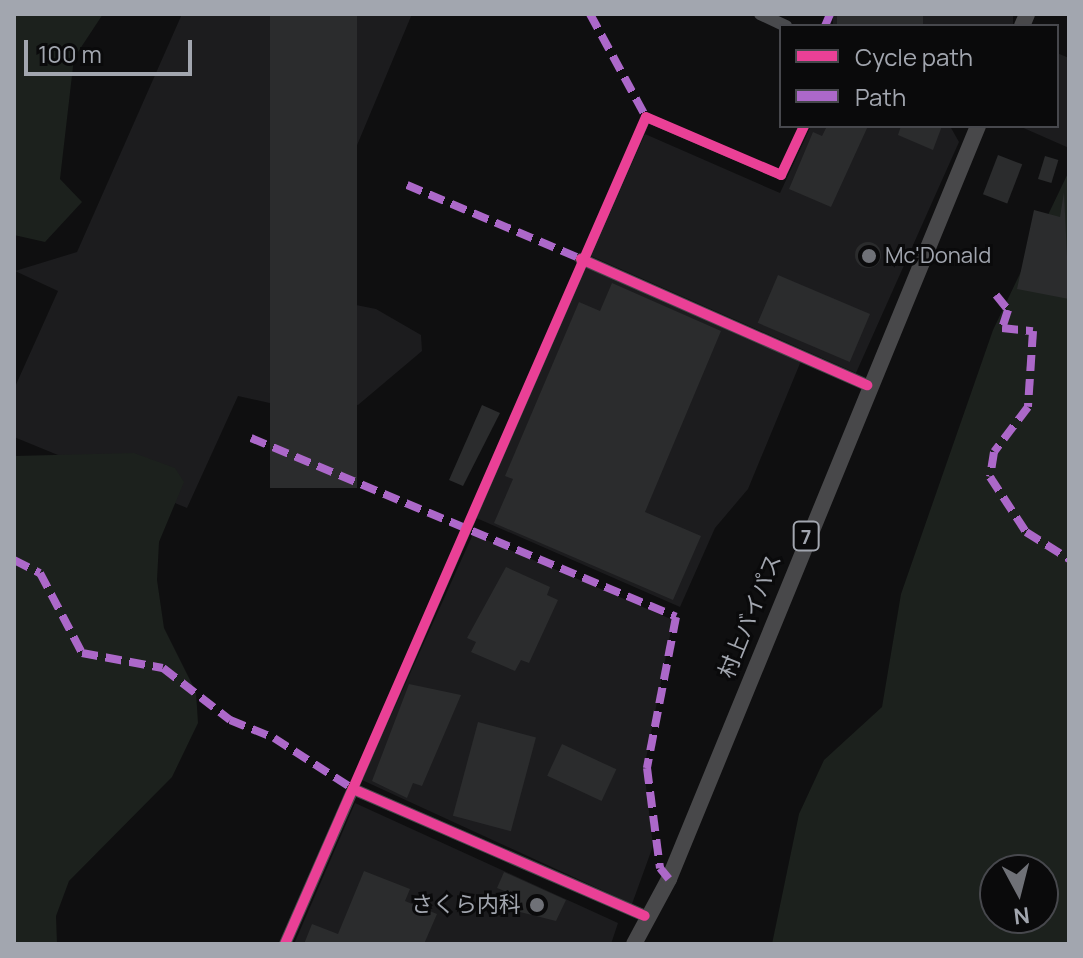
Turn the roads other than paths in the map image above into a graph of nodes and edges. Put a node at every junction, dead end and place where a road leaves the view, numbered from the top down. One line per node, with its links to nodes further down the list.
1 (760, 14): 2 (street)
2 (782, 24)
3 (803, 128): 5 (street)
4 (977, 128): 6 (highway, 村上バイパス / 7)
5 (581, 259): 6 (street); 7 (street)
6 (867, 385): 8 (highway, 村上バイパス / 7)
7 (353, 789): 8 (street); 9 (street)
8 (645, 916): 10 (highway, 村上バイパス / 7)
9 (285, 944)
10 (634, 944)

